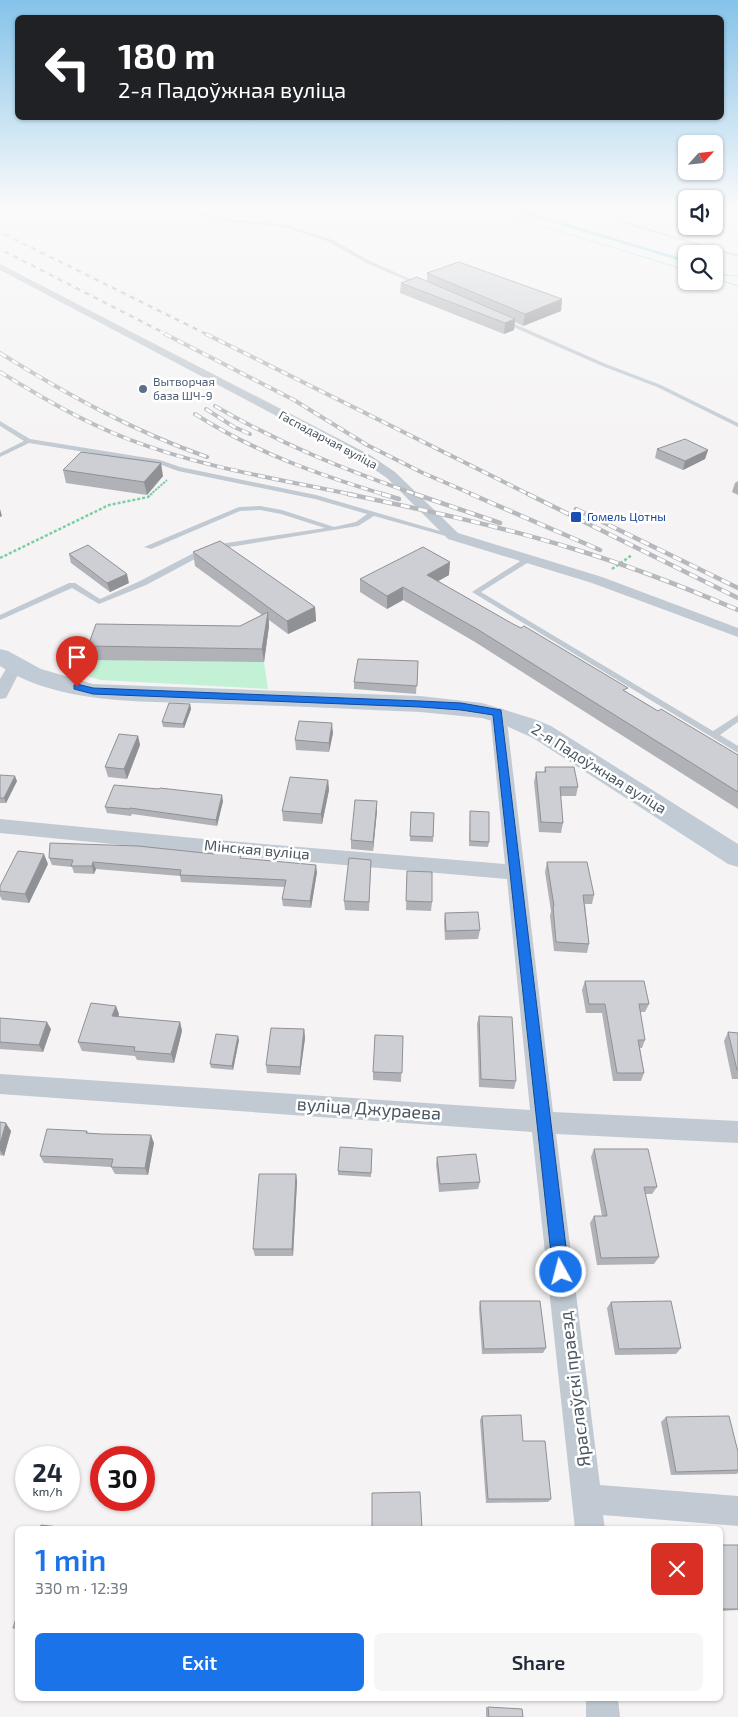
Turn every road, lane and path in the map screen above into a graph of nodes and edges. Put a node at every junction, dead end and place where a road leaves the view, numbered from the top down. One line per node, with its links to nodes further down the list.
1 (42, 289): 10 (street, Гаспадарчая вуліца)
2 (498, 319): 4 (lane)
3 (0, 422): 5 (lane)
4 (738, 425)
5 (28, 441): 6 (lane); 7 (lane)
6 (0, 455)
7 (178, 469): 8 (lane); 12 (path)
8 (373, 513): 9 (lane); 10 (lane)
9 (334, 529): 11 (lane); 14 (lane)
10 (453, 536): 13 (street, Гаспадарчая вуліца)
11 (148, 547)
12 (0, 558)
13 (528, 560): 15 (street, Гаспадарчая вуліца); 20 (lane)
14 (0, 618)
15 (738, 633)
16 (7, 661): 17 (street); 18 (main road, 2-я Падоўжная вуліца)
17 (0, 694)
18 (498, 713): 23 (main road, 2-я Падоўжная вуліца); 24 (street, Яраслаўскі праезд)
19 (738, 718): 20 (lane)
20 (714, 735): 21 (lane)
21 (738, 750)
22 (0, 826): 24 (street, Мінская вуліца)
23 (738, 857)
24 (515, 872): 26 (street, Яраслаўскі праезд)
25 (0, 1084): 26 (street, вуліца Джураева)
26 (543, 1122): 27 (street, вуліца Джураева); 28 (street, Яраслаўскі праезд)
27 (738, 1132)
28 (588, 1499): 29 (street); 30 (street, Яраслаўскі праезд)
29 (738, 1511)
30 (590, 1526)
31 (602, 1701): 32 (street)
32 (603, 1717)

